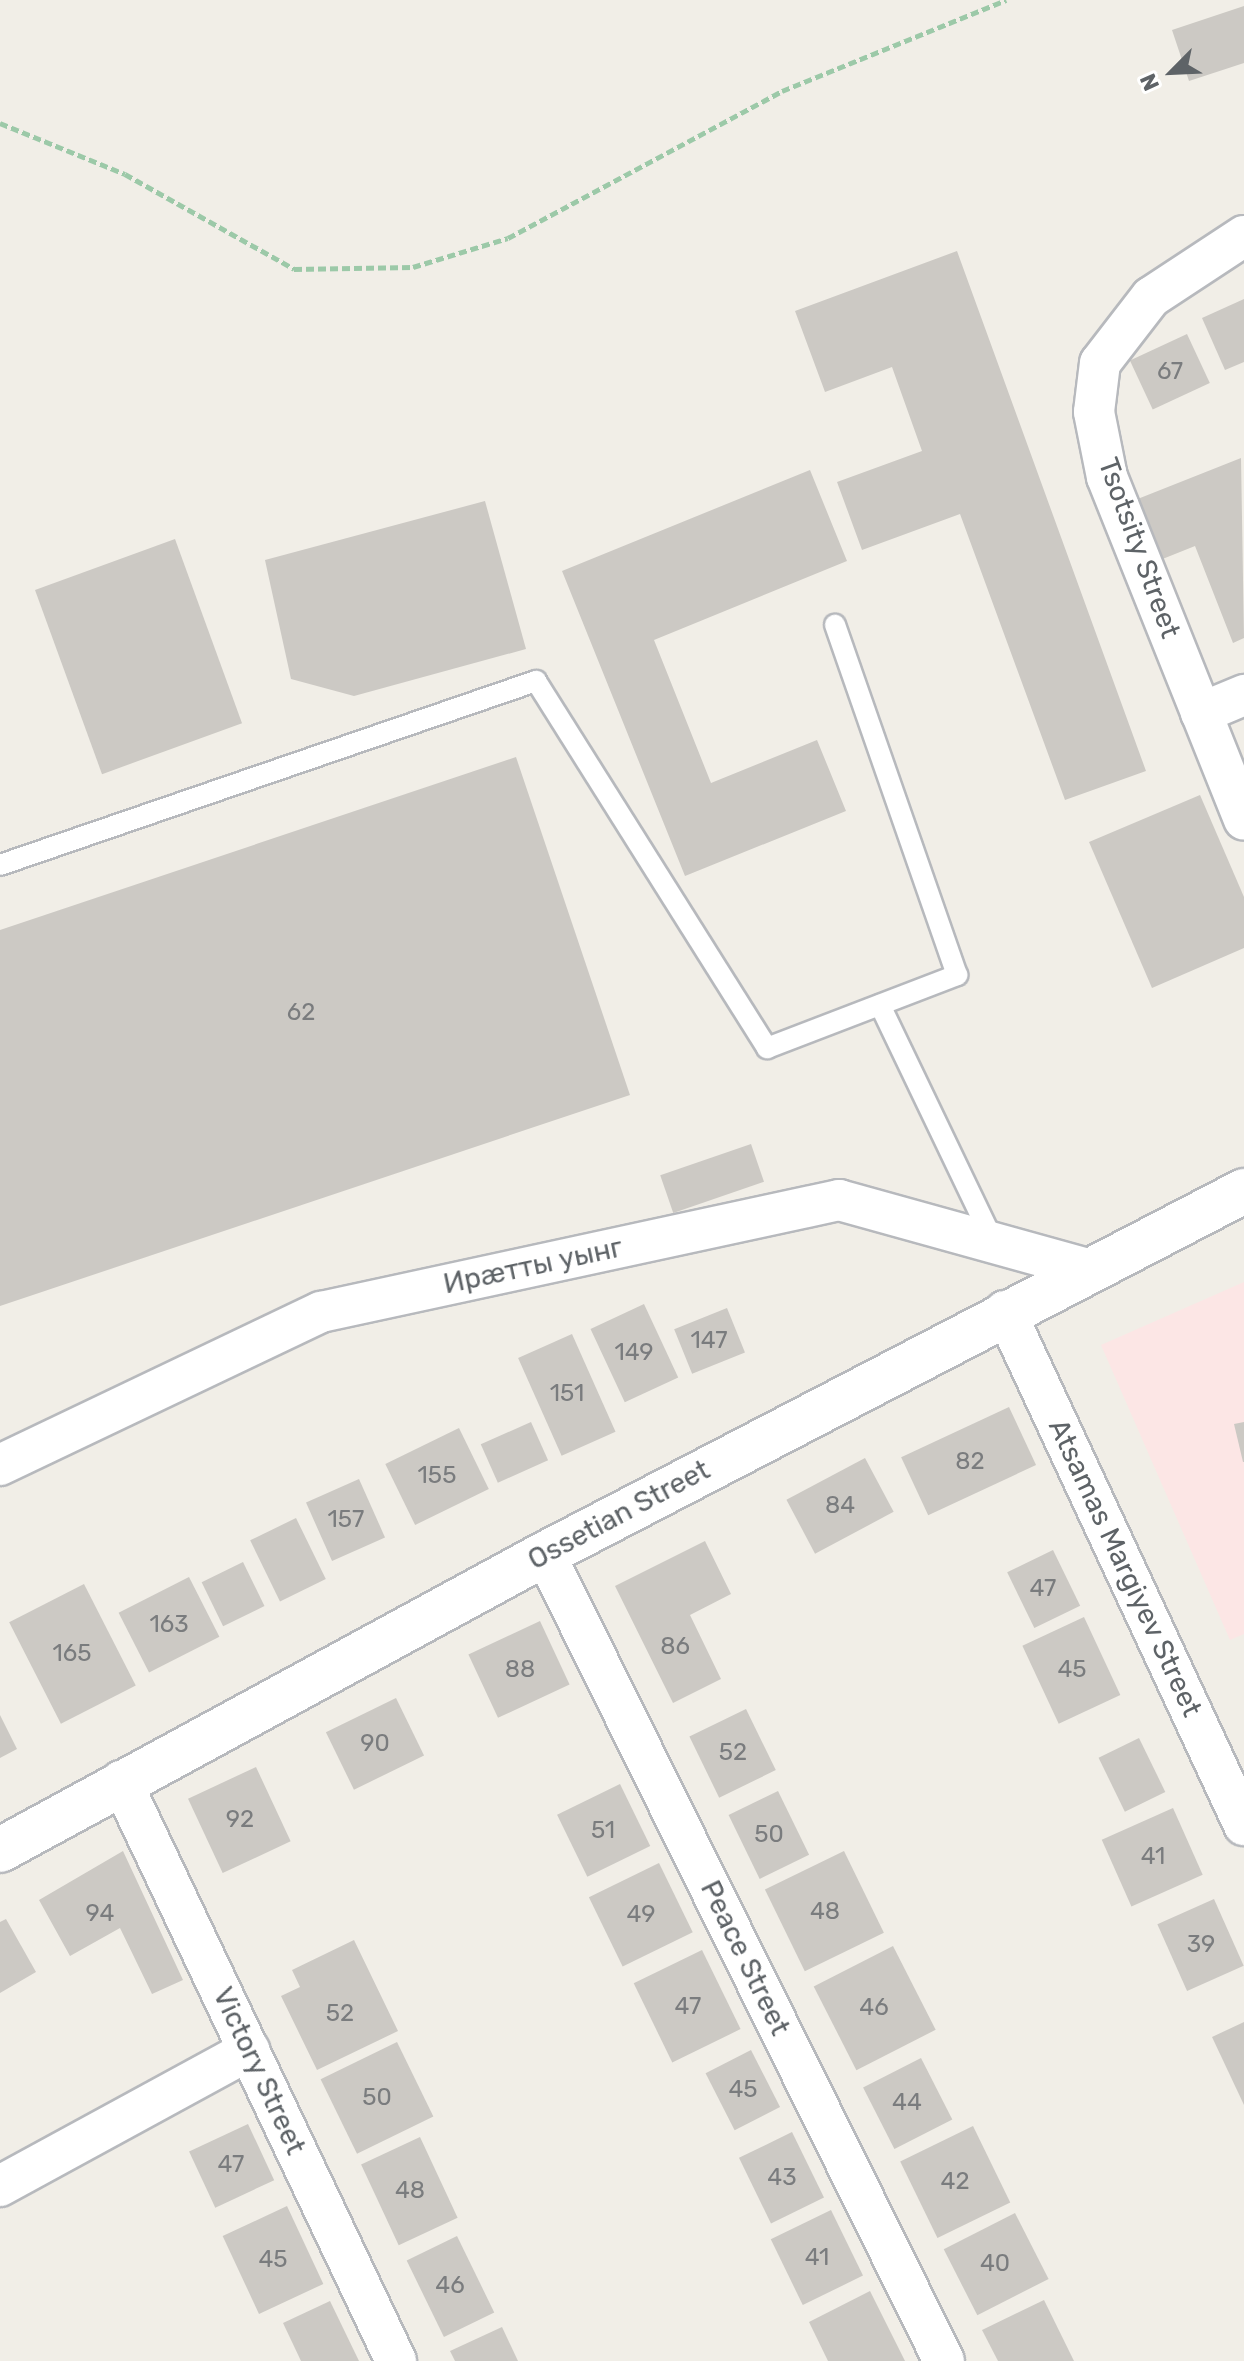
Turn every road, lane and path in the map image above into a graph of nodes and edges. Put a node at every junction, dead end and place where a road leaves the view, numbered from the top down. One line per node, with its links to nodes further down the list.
1 (1006, 0): 2 (path)
2 (0, 123)
3 (1244, 236): 6 (street, Tsotsity Street)
4 (835, 625): 9 (lane)
5 (1244, 695): 6 (street)
6 (1201, 713): 7 (street, Tsotsity Street)
7 (1244, 820)
8 (0, 865): 9 (lane)
9 (880, 1005): 11 (lane)
10 (1244, 1191): 12 (street, Ossetian Street)
11 (994, 1243): 12 (street, Ирæтты уынг); 14 (street, Ирæтты уынг)
12 (1088, 1269): 13 (street, Ossetian Street)
13 (1005, 1311): 15 (street, Ossetian Street); 17 (street, Atsamas Margiyev Street)
14 (0, 1465)
15 (545, 1554): 16 (street, Ossetian Street); 22 (street, Peace Street)
16 (121, 1781): 18 (street, Ossetian Street); 19 (street, Victory Street)
17 (1244, 1825)
18 (0, 1850)
19 (249, 2050): 20 (street); 21 (street, Victory Street)
20 (0, 2186)
21 (396, 2361)
22 (944, 2361)

